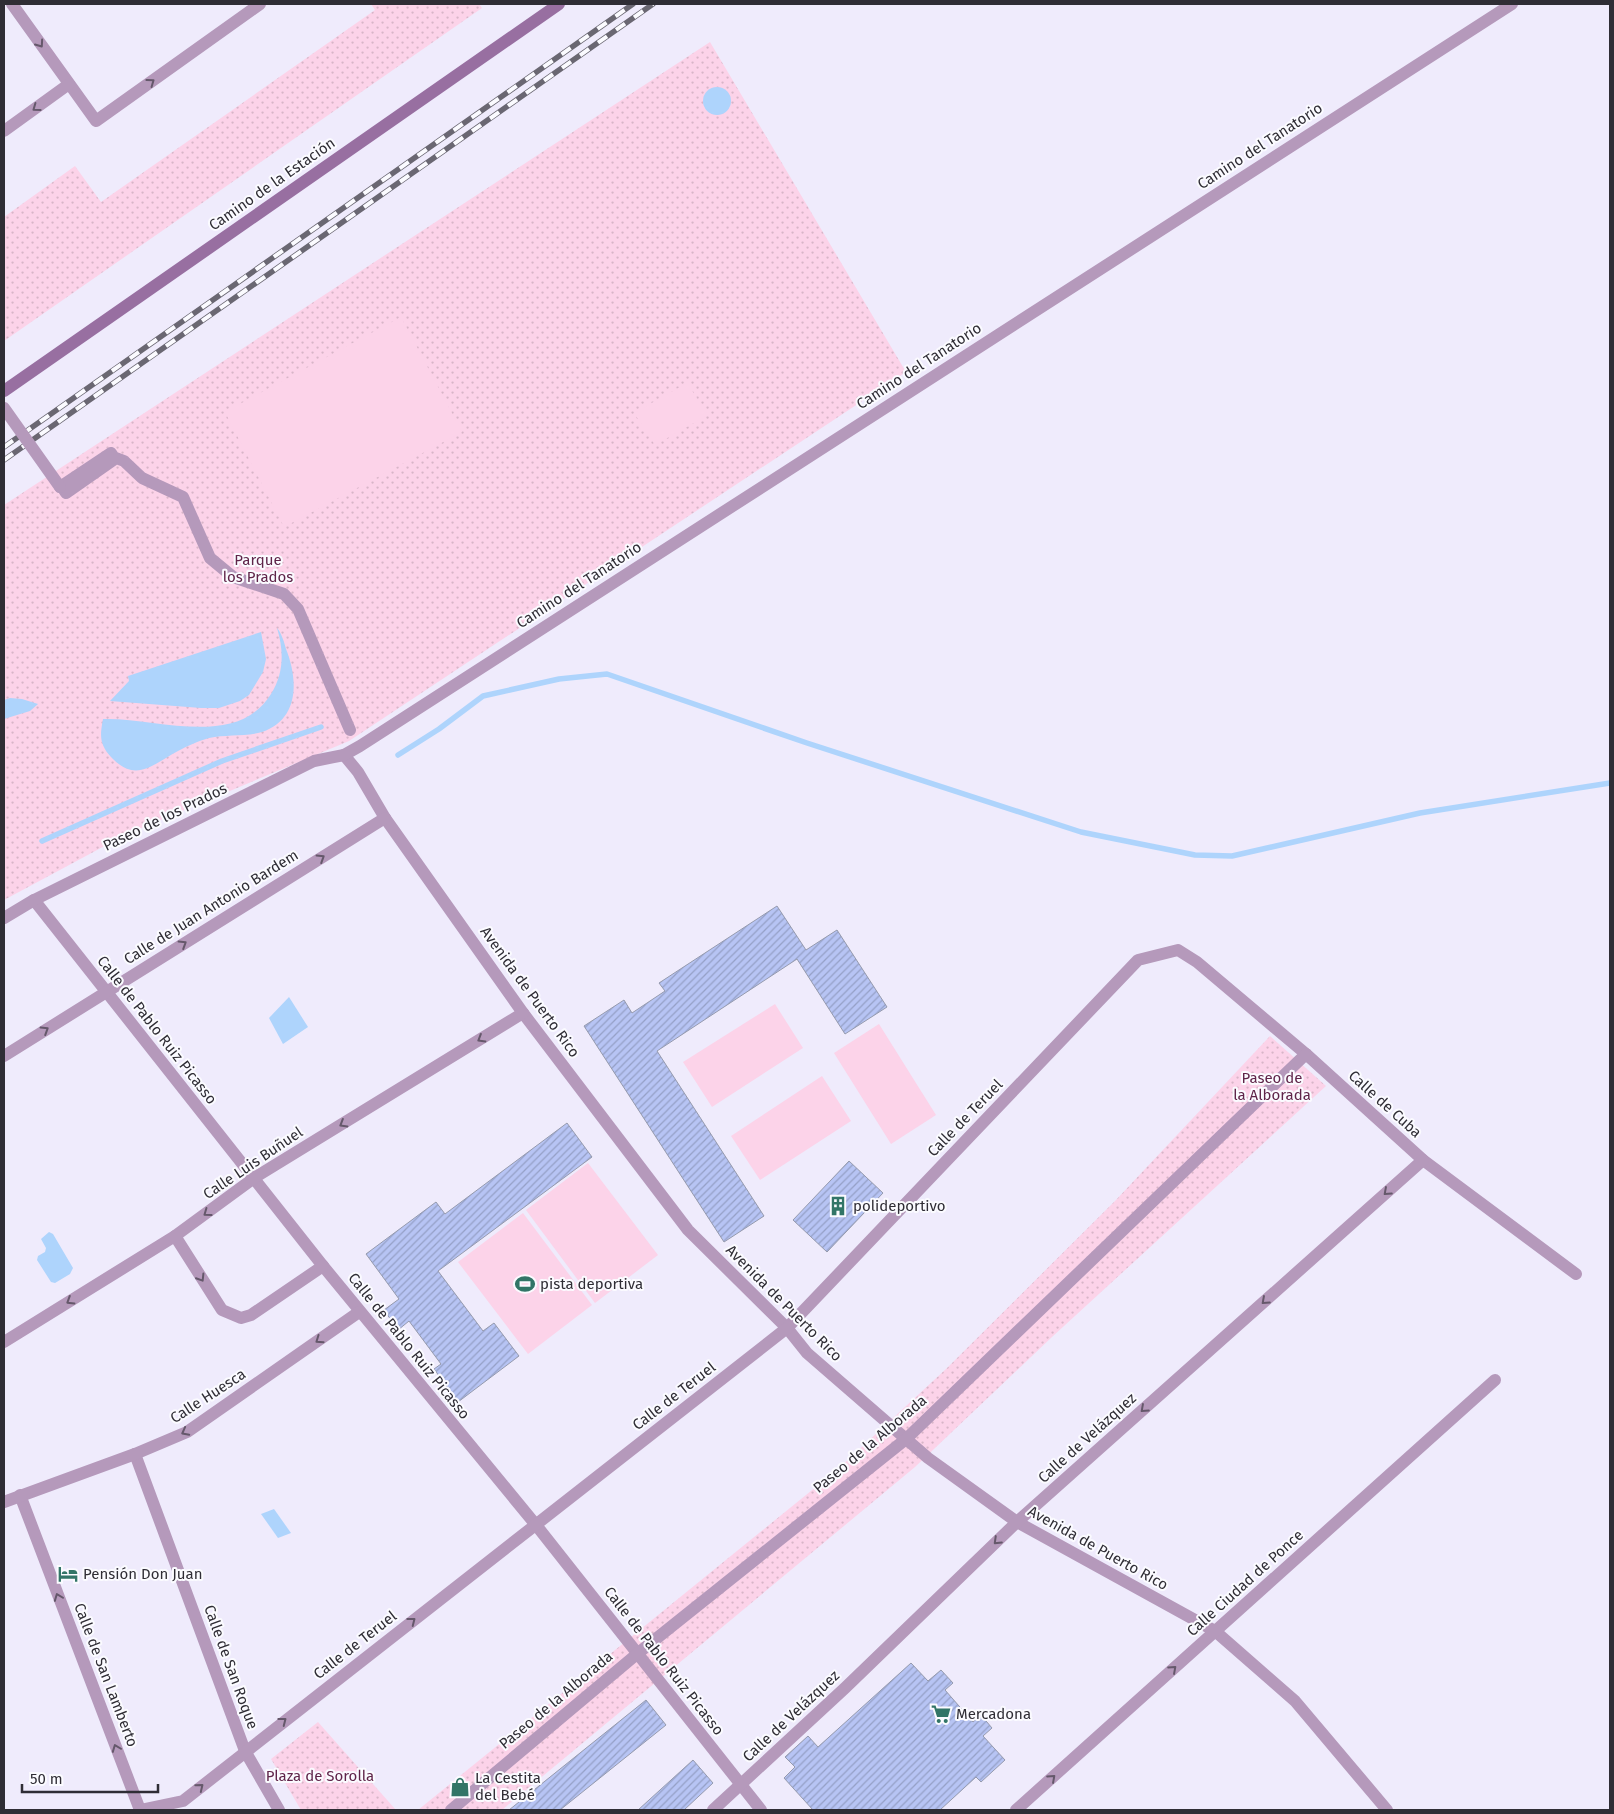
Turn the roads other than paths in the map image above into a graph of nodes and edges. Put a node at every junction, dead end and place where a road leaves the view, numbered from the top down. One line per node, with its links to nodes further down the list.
1 (12, 4): 5 (street, one-way to 5)
2 (260, 4): 5 (street, one-way to 2)
3 (559, 4): 7 (street, Camino de la Estación)
4 (1512, 4): 10 (street, Camino del Tanatorio)
5 (69, 84): 6 (street, one-way to 6)
6 (4, 131)
7 (4, 390)
8 (4, 408): 9 (street, bridge)
9 (350, 730)
10 (344, 755): 11 (street, Avenida de Puerto Rico); 12 (street, Paseo de los Prados)
11 (385, 818): 15 (street, Calle de Juan Antonio Bardem, one-way to 11); 16 (street, Avenida de Puerto Rico)
12 (34, 900): 13 (street, Paseo de los Prados); 15 (street, Calle de Pablo Ruiz Picasso)
13 (4, 918)
14 (1178, 950): 17 (street, Calle de Cuba); 25 (street, Calle de Teruel)
15 (106, 992): 18 (street, Calle de Juan Antonio Bardem, one-way to 15); 20 (street, Calle de Pablo Ruiz Picasso)
16 (523, 1014): 20 (street, Calle Luis Buñuel, one-way to 20); 25 (street, Avenida de Puerto Rico)
17 (1306, 1054): 19 (street, Calle de Cuba); 28 (street, Paseo de la Alborada)
18 (4, 1056)
19 (1423, 1160): 23 (street, Calle de Cuba); 32 (street, Calle de Velázquez, one-way to 32)
20 (254, 1178): 21 (street, Calle Luis Buñuel, one-way to 21); 22 (street, Calle de Pablo Ruiz Picasso)
21 (175, 1236): 22 (street, one-way to 22); 26 (street, Calle Luis Buñuel, one-way to 26)
22 (322, 1266): 24 (street, Calle de Pablo Ruiz Picasso)
23 (1576, 1274)
24 (359, 1312): 29 (street, Calle Huesca, one-way to 29); 33 (street, Calle de Pablo Ruiz Picasso)
25 (787, 1328): 28 (street, Avenida de Puerto Rico); 33 (street, Calle de Teruel)
26 (4, 1342)
27 (1495, 1380): 34 (street, Calle Ciudad de Ponce)
28 (906, 1439): 32 (street, Avenida de Puerto Rico); 35 (street, Paseo de la Alborada)
29 (135, 1454): 30 (street, Calle Huesca); 36 (street, Calle de San Roque)
30 (20, 1495): 31 (street, Calle Huesca); 38 (street, Calle de San Lamberto, one-way to 30)
31 (4, 1502)
32 (1017, 1522): 34 (street, Avenida de Puerto Rico); 37 (street, Calle de Velázquez, one-way to 37)
33 (536, 1525): 35 (street, Calle de Pablo Ruiz Picasso); 36 (street, Calle de Teruel, one-way to 33)
34 (1215, 1631): 43 (street, Calle Ciudad de Ponce, one-way to 34); 44 (street, Avenida de Puerto Rico)
35 (637, 1654): 37 (street, Calle de Pablo Ruiz Picasso); 40 (street, Paseo de la Alborada)
36 (245, 1751): 38 (street, Calle de Teruel, one-way to 36); 39 (street, Calle de San Roque)
37 (740, 1785): 41 (street, Calle de Velázquez); 42 (street, Calle de Pablo Ruiz Picasso)
38 (140, 1810)
39 (279, 1810)
40 (451, 1810)
41 (713, 1810)
42 (761, 1810)
43 (1016, 1810)
44 (1387, 1810)

